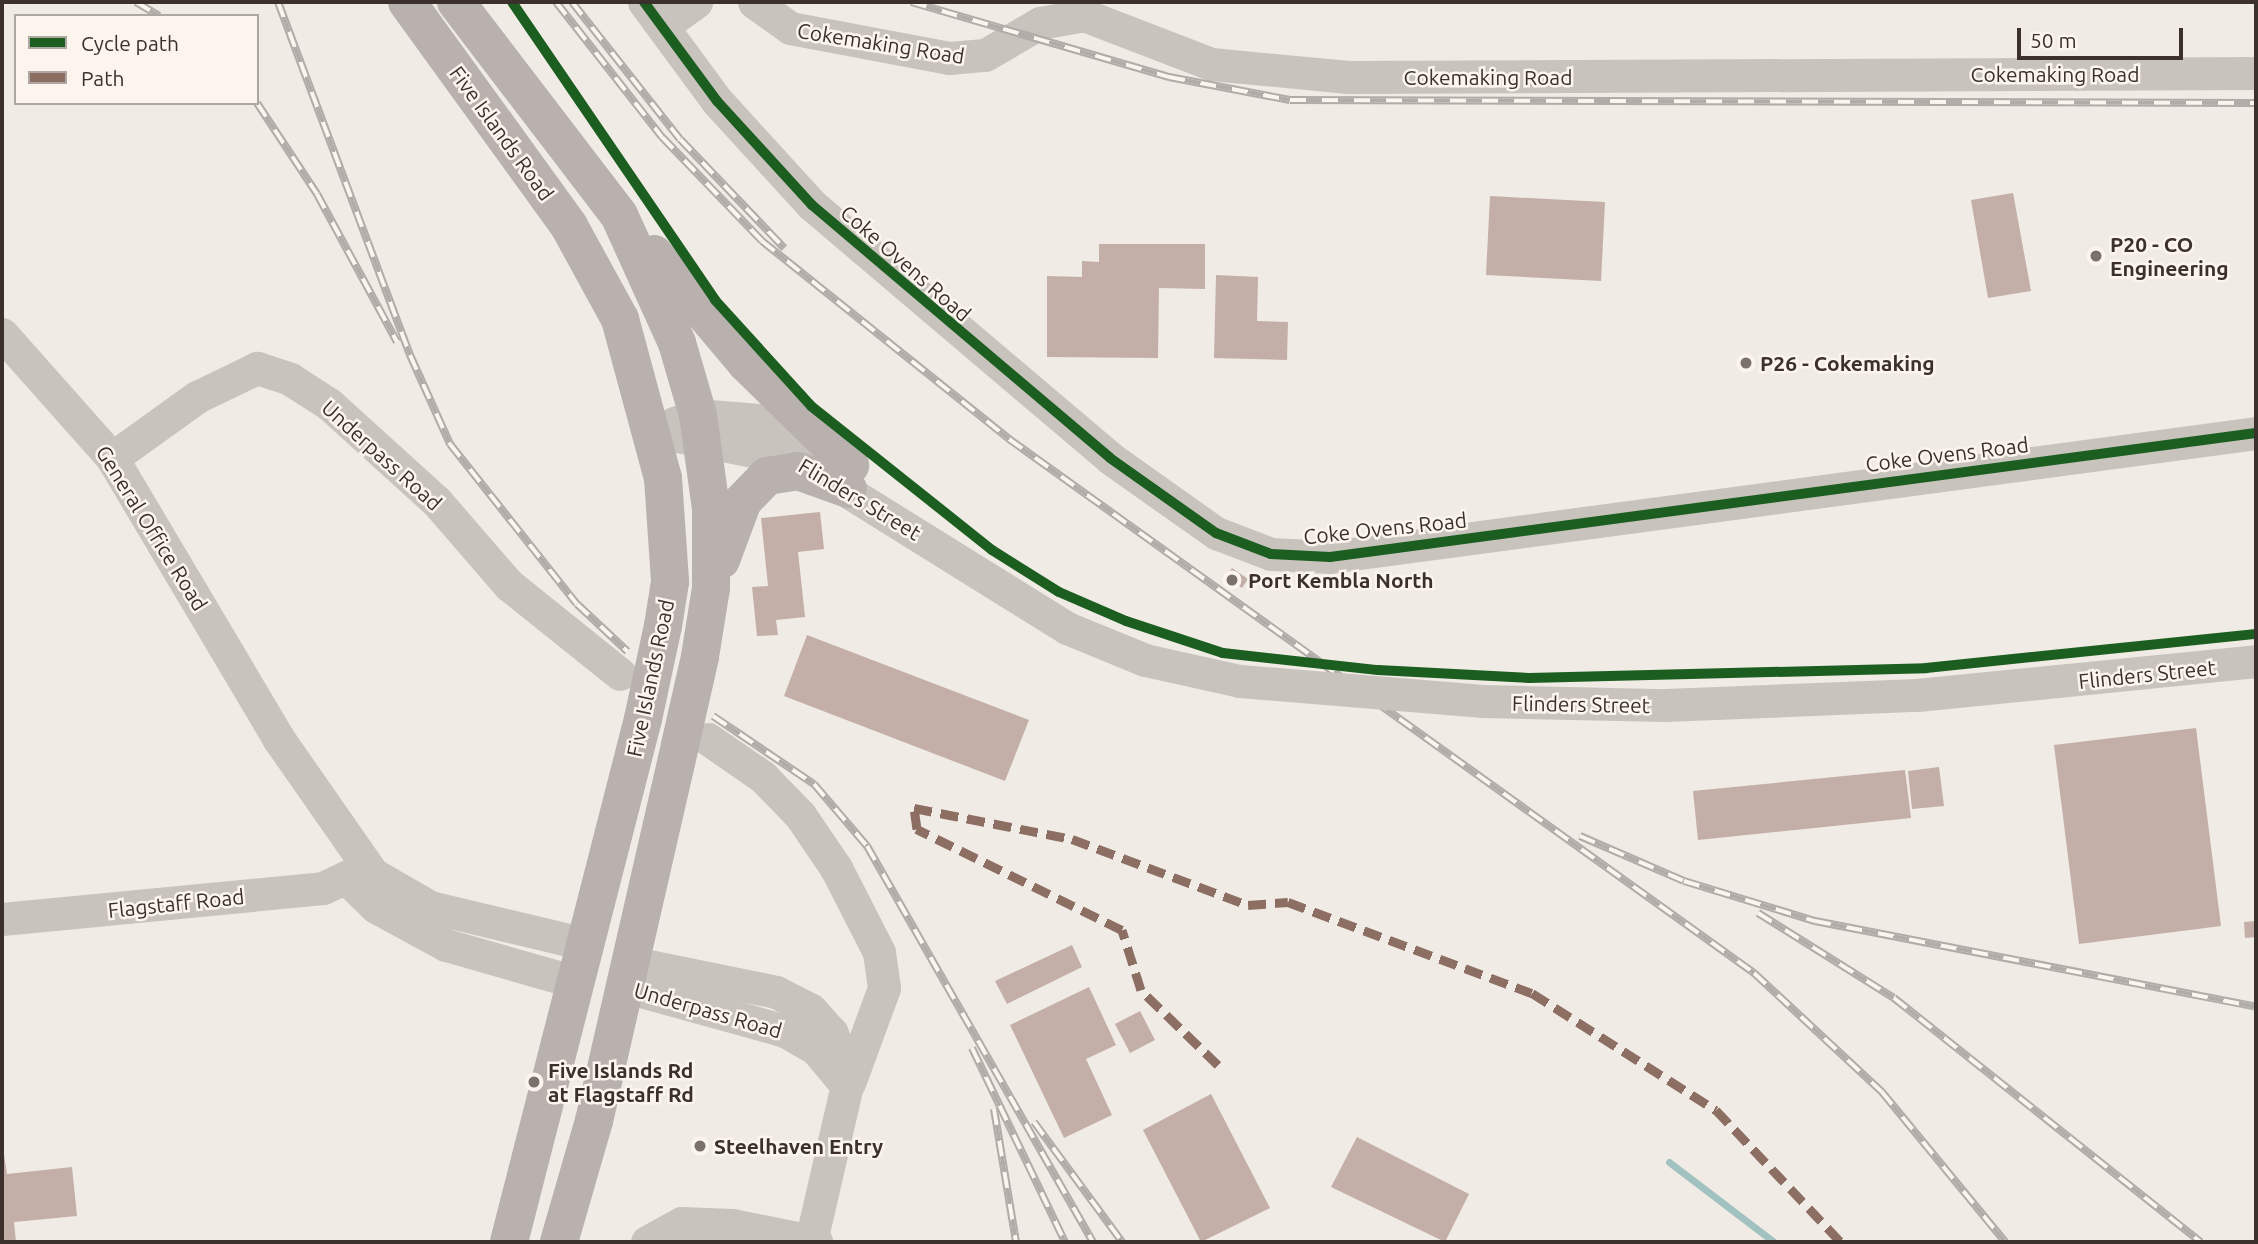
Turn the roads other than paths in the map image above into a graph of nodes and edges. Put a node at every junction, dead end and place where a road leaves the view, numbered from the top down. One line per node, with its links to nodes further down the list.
1 (407, 2): 10 (main road, Five Islands Road)
2 (456, 2): 7 (main road, Five Islands Road)
3 (696, 2): 5 (street)
4 (754, 2): 6 (street, Cokemaking Road)
5 (654, 14): 11 (street, Coke Ovens Road)
6 (2256, 73)
7 (606, 195): 9 (main road, Five Islands Road); 13 (main road)
8 (2, 334): 12 (street, General Office Road)
9 (700, 427): 10 (street, Flinders Street); 13 (street, Flinders Street); 14 (main road, Five Islands Road)
10 (652, 431): 20 (main road, Five Islands Road, bridge)
11 (2256, 433)
12 (113, 458): 16 (street, Underpass Road); 18 (street, General Office Road)
13 (849, 477): 14 (main road); 15 (street, Flinders Street, bridge)
14 (711, 588): 17 (main road, Five Islands Road, bridge)
15 (2256, 661)
16 (620, 674)
17 (694, 742): 21 (main road, Five Islands Road); 23 (street, Underpass Road)
18 (357, 872): 19 (street, Flagstaff Road); 20 (street); 22 (street)
19 (2, 919)
20 (585, 944): 22 (main road, Five Islands Road)
21 (626, 974): 23 (street, Underpass Road); 25 (main road, Five Islands Road)
22 (575, 982): 24 (main road, Five Islands Road)
23 (845, 1095): 27 (street, Underpass Road)
24 (509, 1242)
25 (559, 1242)
26 (648, 1242): 27 (street)
27 (814, 1242)

